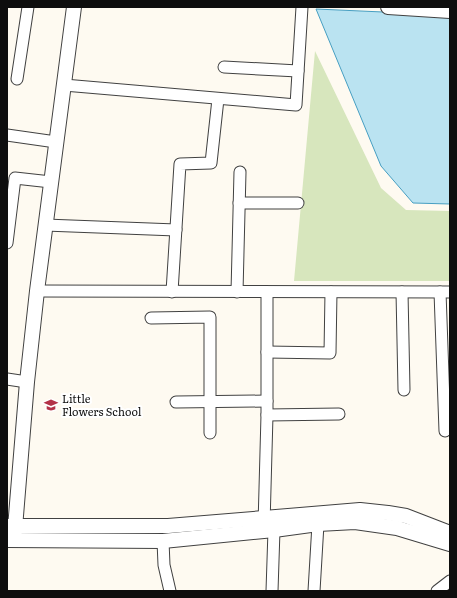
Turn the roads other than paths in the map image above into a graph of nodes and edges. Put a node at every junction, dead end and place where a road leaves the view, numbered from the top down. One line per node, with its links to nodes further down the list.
1 (28, 7): 8 (street)
2 (74, 7): 9 (street)
3 (302, 7): 7 (street)
4 (388, 7): 5 (street)
5 (450, 11)
6 (224, 67): 7 (street)
7 (298, 70): 10 (street)
8 (17, 79)
9 (64, 85): 10 (street); 12 (street)
10 (218, 99): 20 (street)
11 (7, 135): 12 (street)
12 (56, 142): 15 (street)
13 (240, 172): 16 (street)
14 (11, 178): 15 (street); 18 (street)
15 (51, 182): 19 (street)
16 (239, 203): 17 (street); 24 (street)
17 (298, 203)
18 (8, 225): 21 (street)
19 (46, 225): 20 (street); 22 (street)
20 (176, 230): 23 (street)
21 (7, 244)
22 (37, 292): 23 (street); 33 (street)
23 (172, 292): 24 (street)
24 (237, 292): 25 (street)
25 (267, 292): 26 (street); 31 (street)
26 (331, 292): 27 (street); 31 (street)
27 (402, 292): 28 (street); 34 (street)
28 (445, 292): 30 (street)
29 (151, 318): 37 (street)
30 (446, 325): 40 (street)
31 (267, 352): 35 (street)
32 (7, 379): 33 (street)
33 (27, 382): 45 (street)
34 (404, 390)
35 (267, 401): 37 (street); 39 (street)
36 (176, 402): 37 (street)
37 (210, 402): 41 (street)
38 (339, 414): 39 (street)
39 (267, 415): 43 (street)
40 (445, 431)
41 (210, 434)
42 (318, 524): 43 (street); 47 (street); 51 (street)
43 (267, 527): 44 (street); 45 (street); 46 (street); 50 (street)
44 (450, 533)
45 (11, 534): 46 (street)
46 (163, 541): 49 (street)
47 (450, 544)
48 (450, 581): 52 (street)
49 (170, 591)
50 (272, 591)
51 (314, 591)
52 (437, 591)

